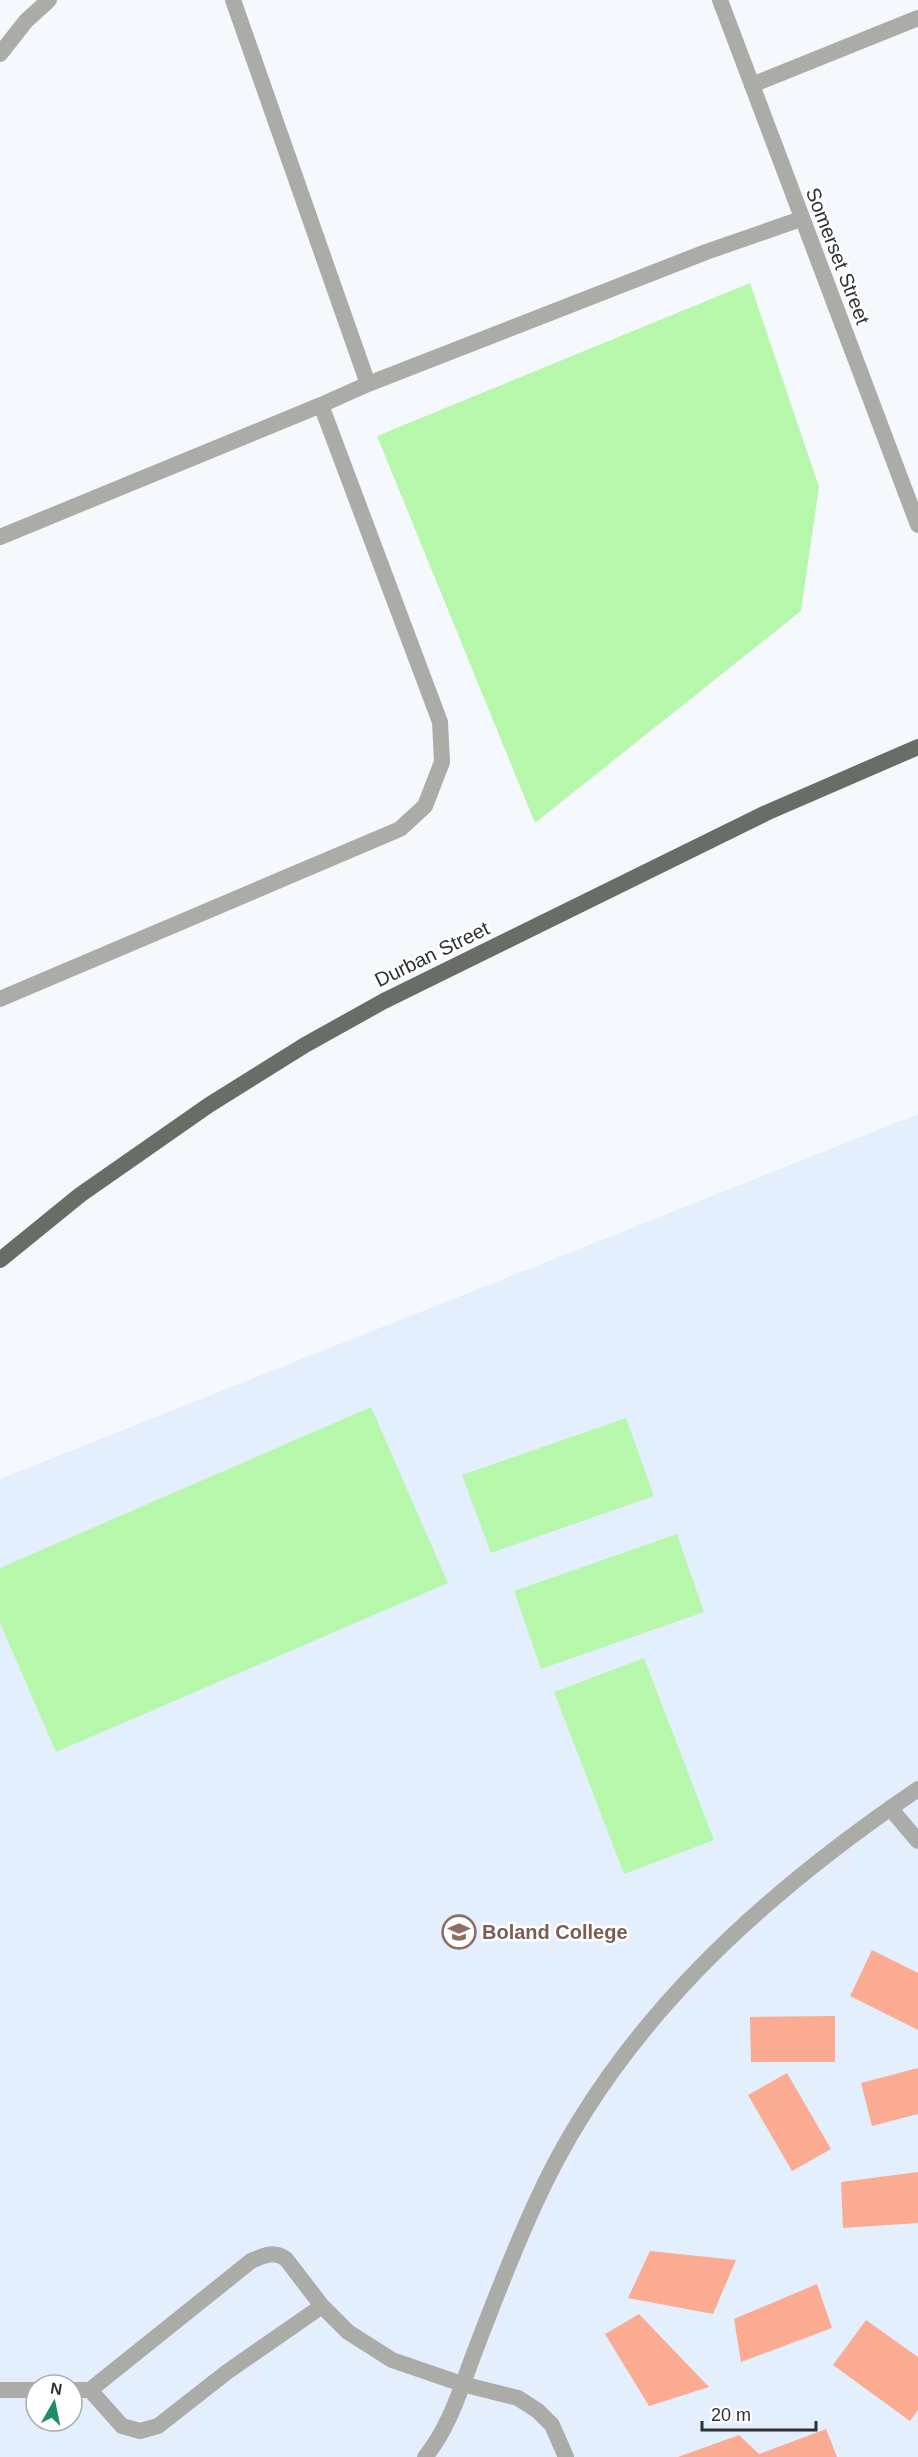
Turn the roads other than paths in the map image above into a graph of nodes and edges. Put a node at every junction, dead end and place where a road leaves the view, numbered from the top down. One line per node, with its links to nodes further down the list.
1 (49, 0): 5 (street)
2 (233, 0): 8 (street)
3 (720, 0): 6 (street, Somerset Street)
4 (918, 18): 6 (street)
5 (0, 54)
6 (752, 85): 7 (street, Somerset Street)
7 (801, 219): 8 (street); 10 (street, Somerset Street)
8 (368, 384): 9 (street)
9 (321, 405): 11 (street); 13 (street)
10 (918, 525)
11 (0, 537)
12 (918, 747): 14 (main road, Durban Street)
13 (0, 999)
14 (0, 1260)
15 (918, 1789): 16 (street)
16 (890, 1808): 17 (street); 19 (street)
17 (918, 1841)
18 (322, 2306): 19 (street); 23 (street); 23 (street)
19 (462, 2384): 24 (street); 25 (street)
20 (0, 2390): 21 (street)
21 (24, 2390)
22 (84, 2390): 23 (street)
23 (90, 2390)
24 (425, 2457)
25 (566, 2457)

